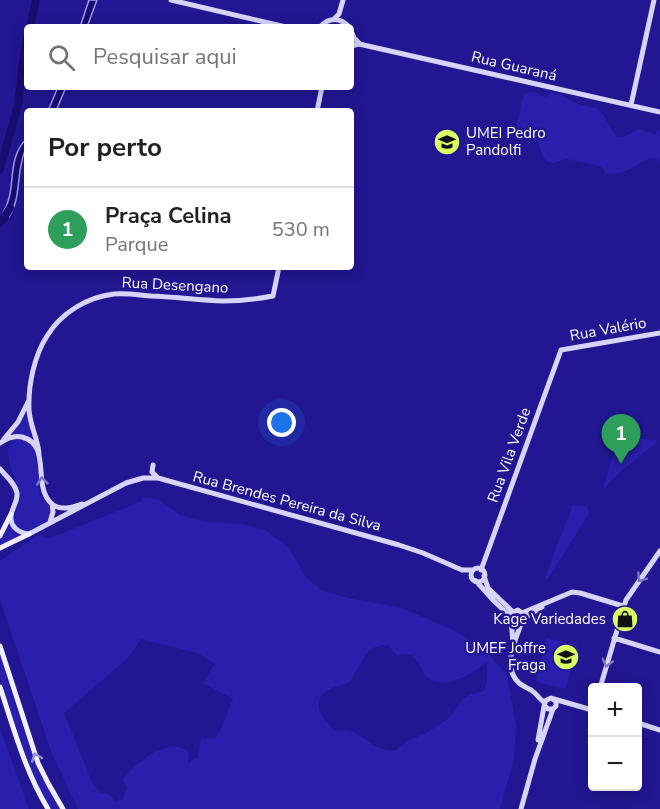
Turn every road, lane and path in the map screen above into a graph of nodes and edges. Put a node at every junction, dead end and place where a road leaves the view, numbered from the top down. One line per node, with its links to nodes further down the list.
1 (171, 0): 7 (street)
2 (343, 0): 4 (street)
3 (654, 0): 13 (street)
4 (341, 10): 5 (street); 6 (street)
5 (333, 19): 6 (street); 8 (street)
6 (344, 22)
7 (273, 24)
8 (323, 24)
9 (354, 36): 11 (street)
10 (354, 44): 11 (street, Rua Guaraná)
11 (362, 44): 13 (street, Rua Guaraná)
12 (321, 90): 14 (street)
13 (631, 105): 15 (street, Rua Guaraná)
14 (318, 108)
15 (660, 112)
16 (278, 270): 19 (street, Rua Desengano)
17 (660, 333): 18 (street, Rua Valério)
18 (561, 350): 35 (street, Rua Vila Verde)
19 (29, 398): 20 (street, Rua Desengano); 21 (street, Rua Desengano)
20 (0, 443): 21 (street)
21 (39, 454): 26 (street, Rua Desengano, one-way to 21)
22 (153, 465): 24 (street)
23 (0, 469): 27 (street)
24 (158, 478): 25 (street, Rua Brendes Pereira da Silva); 33 (street, Rua Brendes Pereira da Silva)
25 (102, 495): 26 (street); 28 (street)
26 (52, 504): 28 (street)
27 (11, 514): 29 (street); 30 (main road)
28 (48, 524): 29 (street)
29 (29, 534): 31 (main road)
30 (0, 536)
31 (0, 548)
32 (660, 551): 38 (street, one-way to 38)
33 (446, 563): 34 (street, Rua Brendes Pereira da Silva); 37 (street, Rua Brendes Pereira da Silva)
34 (473, 570): 35 (street); 37 (street)
35 (481, 570): 36 (street)
36 (484, 576): 37 (street); 39 (street)
37 (474, 581): 39 (street, Rua Brendes Pereira da Silva)
38 (623, 606): 40 (street); 41 (street)
39 (512, 616): 40 (street); 40 (street); 42 (street)
40 (523, 616): 42 (street)
41 (614, 638): 44 (street); 45 (street, one-way to 45)
42 (513, 645): 47 (street)
43 (0, 646): 57 (main road, one-way to 43)
44 (660, 652)
45 (601, 683)
46 (0, 687): 56 (main road)
47 (528, 689): 48 (street); 49 (street)
48 (552, 698): 49 (street); 50 (street); 51 (street)
49 (545, 704): 51 (street); 55 (street)
50 (576, 705): 51 (street); 52 (street)
51 (554, 708): 55 (street)
52 (588, 709)
53 (642, 724): 54 (street)
54 (660, 730)
55 (535, 759): 58 (street)
56 (48, 809)
57 (63, 809)
58 (521, 809)

